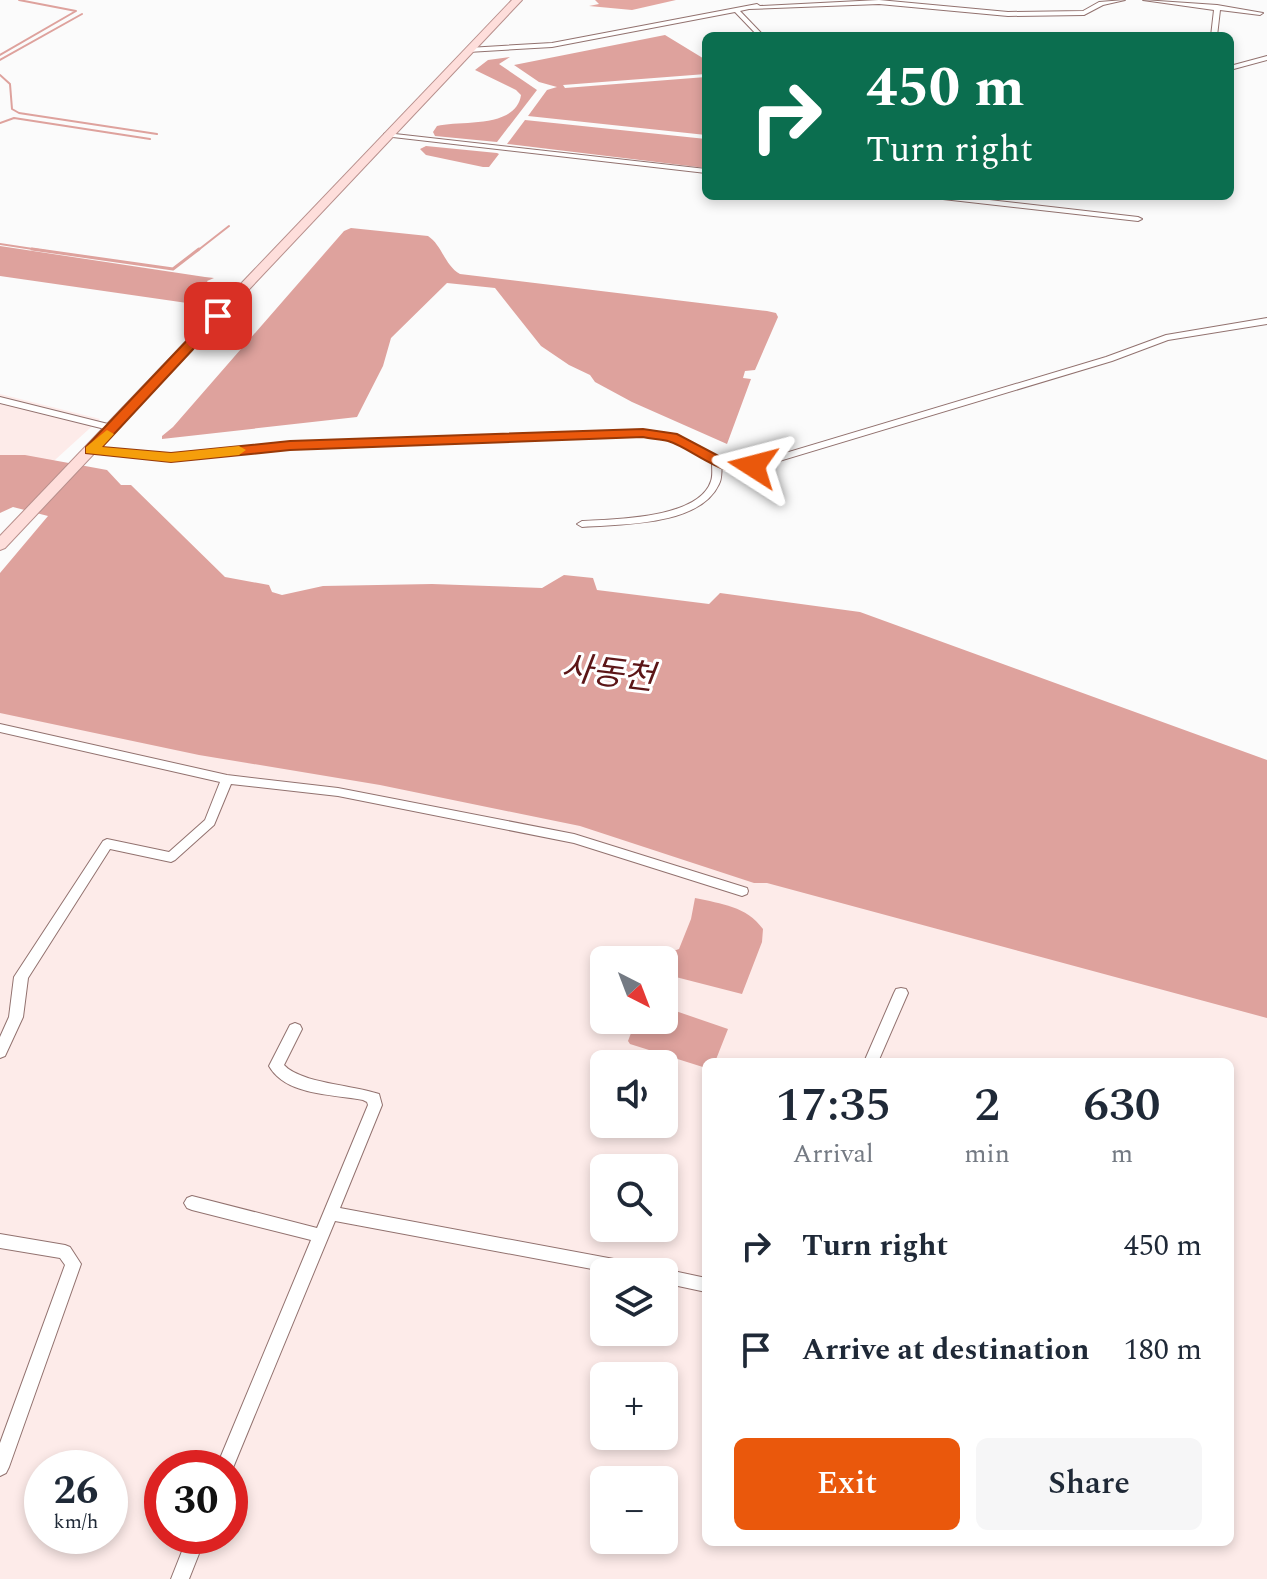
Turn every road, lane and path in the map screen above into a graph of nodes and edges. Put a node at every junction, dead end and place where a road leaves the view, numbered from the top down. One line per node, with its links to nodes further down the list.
1 (517, 0): 11 (main road)
2 (771, 0): 6 (street)
3 (1122, 0): 6 (street)
4 (1146, 0): 5 (street)
5 (1217, 7): 8 (street); 10 (street)
6 (751, 8): 7 (street)
7 (737, 11): 9 (street); 11 (street)
8 (1260, 13)
9 (757, 32)
10 (1214, 32)
11 (468, 50): 14 (main road)
12 (1267, 58): 13 (street)
13 (1234, 67)
14 (386, 135): 15 (street); 20 (main road)
15 (702, 171)
16 (969, 200): 17 (street)
17 (1138, 219)
18 (1267, 321): 22 (street)
19 (0, 400): 20 (street)
20 (113, 428): 21 (main road)
21 (91, 450): 22 (street); 24 (main road)
22 (717, 461): 23 (street)
23 (582, 524)
24 (0, 545)
25 (0, 728): 26 (street)
26 (227, 779): 27 (street); 30 (street)
27 (742, 891)
28 (901, 993): 31 (street)
29 (295, 1029): 33 (street)
30 (0, 1052)
31 (873, 1058)
32 (192, 1203): 34 (street)
33 (330, 1213): 34 (street); 36 (street)
34 (321, 1236): 39 (street)
35 (0, 1241): 40 (street)
36 (590, 1262)
37 (678, 1279): 38 (street)
38 (702, 1284)
39 (232, 1450)
40 (0, 1467)
41 (190, 1554): 42 (street)
42 (180, 1579)

